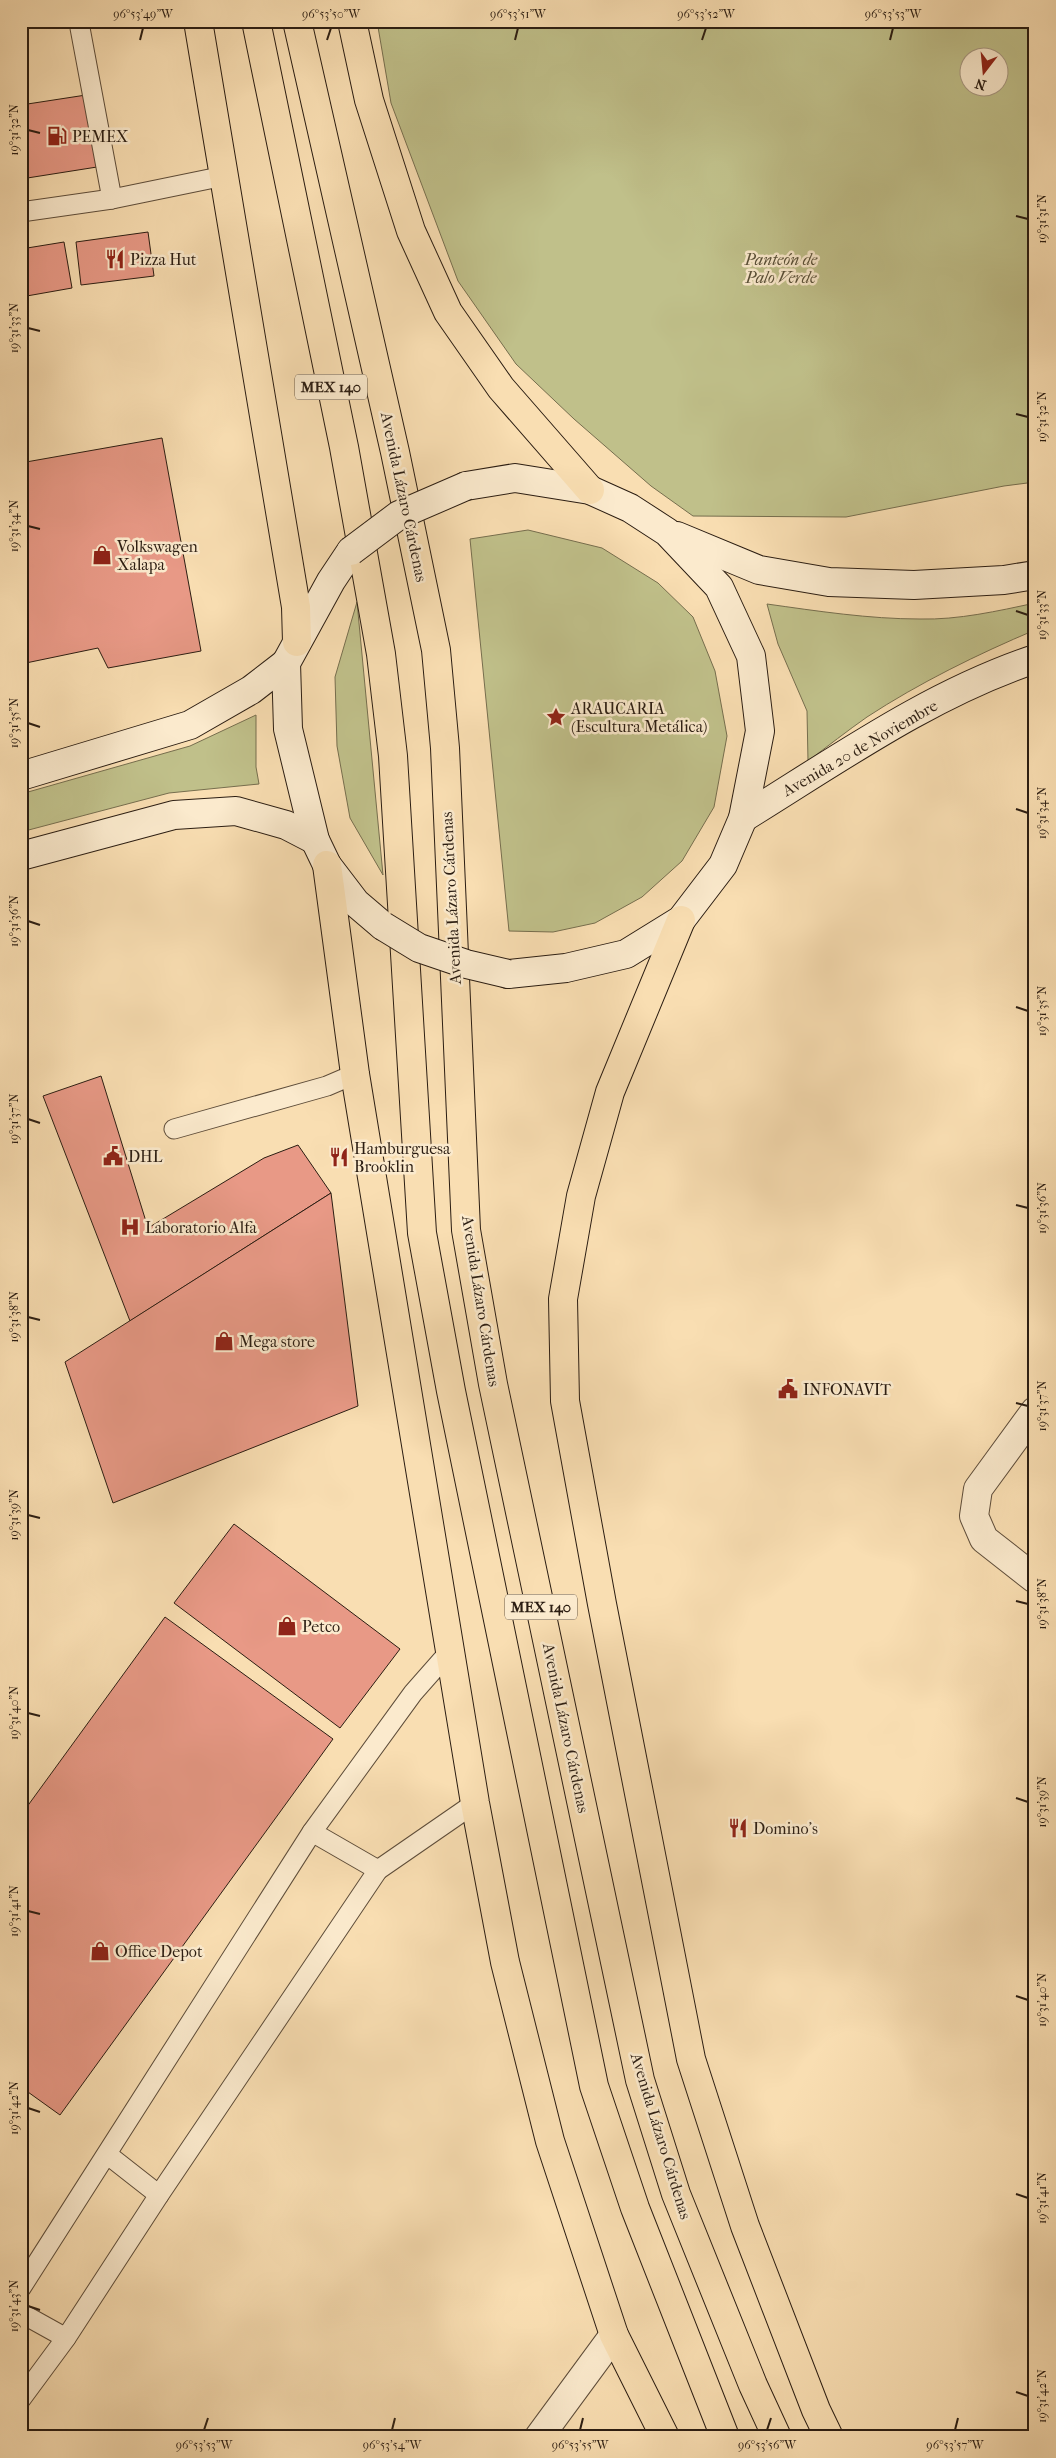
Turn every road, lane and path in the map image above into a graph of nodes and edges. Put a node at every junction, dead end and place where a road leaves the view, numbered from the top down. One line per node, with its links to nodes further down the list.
1 (82, 21): 7 (lane)
2 (198, 21): 6 (highway)
3 (256, 21): 37 (highway, MEX 140)
4 (297, 21): 38 (highway, Avenida Lázaro Cárdenas / MEX 140)
5 (352, 21): 9 (highway)
6 (224, 176): 7 (lane); 12 (highway)
7 (112, 199): 8 (lane)
8 (21, 212)
9 (590, 490): 10 (main road); 12 (main road, bridge)
10 (667, 532): 11 (main road); 15 (main road)
11 (1035, 575)
12 (292, 653): 14 (main road); 16 (main road)
13 (1035, 659): 15 (main road, Avenida 20 de Noviembre)
14 (21, 776)
15 (743, 818): 19 (main road)
16 (315, 840): 17 (main road); 18 (main road)
17 (21, 856)
18 (327, 865): 19 (main road, bridge); 20 (highway)
19 (681, 920): 39 (highway)
20 (355, 1074): 21 (lane); 24 (highway)
21 (174, 1129)
22 (1035, 1411): 23 (main road)
23 (1035, 1579)
24 (450, 1651): 25 (highway); 26 (lane)
25 (475, 1803): 27 (lane); 32 (highway)
26 (312, 1832): 27 (lane); 28 (lane)
27 (378, 1870): 29 (lane)
28 (108, 2155): 29 (lane); 30 (lane)
29 (159, 2195): 33 (lane)
30 (21, 2288)
31 (21, 2313): 33 (lane)
32 (614, 2335): 35 (main road); 36 (highway)
33 (66, 2338): 34 (lane)
34 (21, 2399)
35 (539, 2437)
36 (665, 2437)
37 (725, 2437)
38 (777, 2437)
39 (829, 2437)

